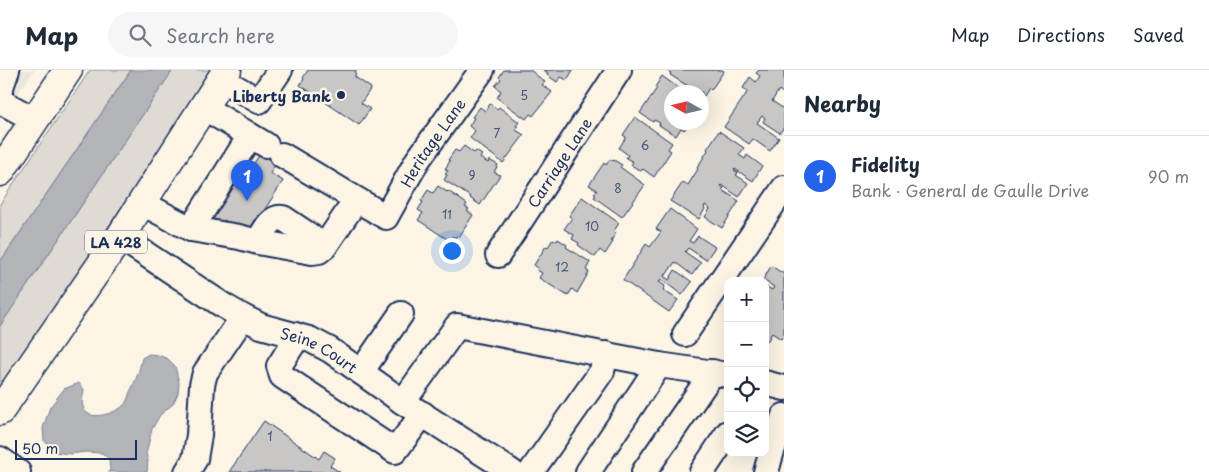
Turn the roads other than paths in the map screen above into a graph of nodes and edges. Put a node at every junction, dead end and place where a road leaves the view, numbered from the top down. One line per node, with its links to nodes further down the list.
1 (7, 70): 7 (street)
2 (68, 70): 10 (main road)
3 (280, 70): 6 (street)
4 (482, 70): 14 (street, Heritage Lane)
5 (619, 70): 18 (street, Carriage Lane)
6 (224, 74): 9 (main road, LA 428)
7 (0, 90)
8 (0, 101): 10 (street)
9 (203, 107): 11 (street); 15 (main road, LA 428)
10 (35, 120): 12 (main road)
11 (266, 145): 14 (street); 16 (street)
12 (0, 172)
13 (784, 188): 21 (street)
14 (356, 200): 16 (street)
15 (142, 203): 16 (street); 17 (main road, LA 428)
16 (191, 229)
17 (120, 237): 20 (street, Seine Court); 30 (main road, LA 428)
18 (498, 255)
19 (401, 314): 25 (street)
20 (243, 317): 22 (street, Seine Court); 35 (street)
21 (684, 334)
22 (296, 335): 25 (street, Seine Court); 29 (street)
23 (606, 354): 24 (street); 29 (street); 37 (street)
24 (659, 364): 26 (street); 38 (street)
25 (361, 372): 29 (street, Seine Court)
26 (720, 374): 39 (street)
27 (769, 384): 28 (street)
28 (784, 388)
29 (413, 408): 36 (street, Seine Court)
30 (0, 411)
31 (784, 416): 41 (street)
32 (724, 439): 40 (street)
33 (0, 459): 34 (street)
34 (18, 472)
35 (187, 472)
36 (512, 472)
37 (530, 472)
38 (588, 472)
39 (644, 472)
40 (702, 472)
41 (766, 472)

